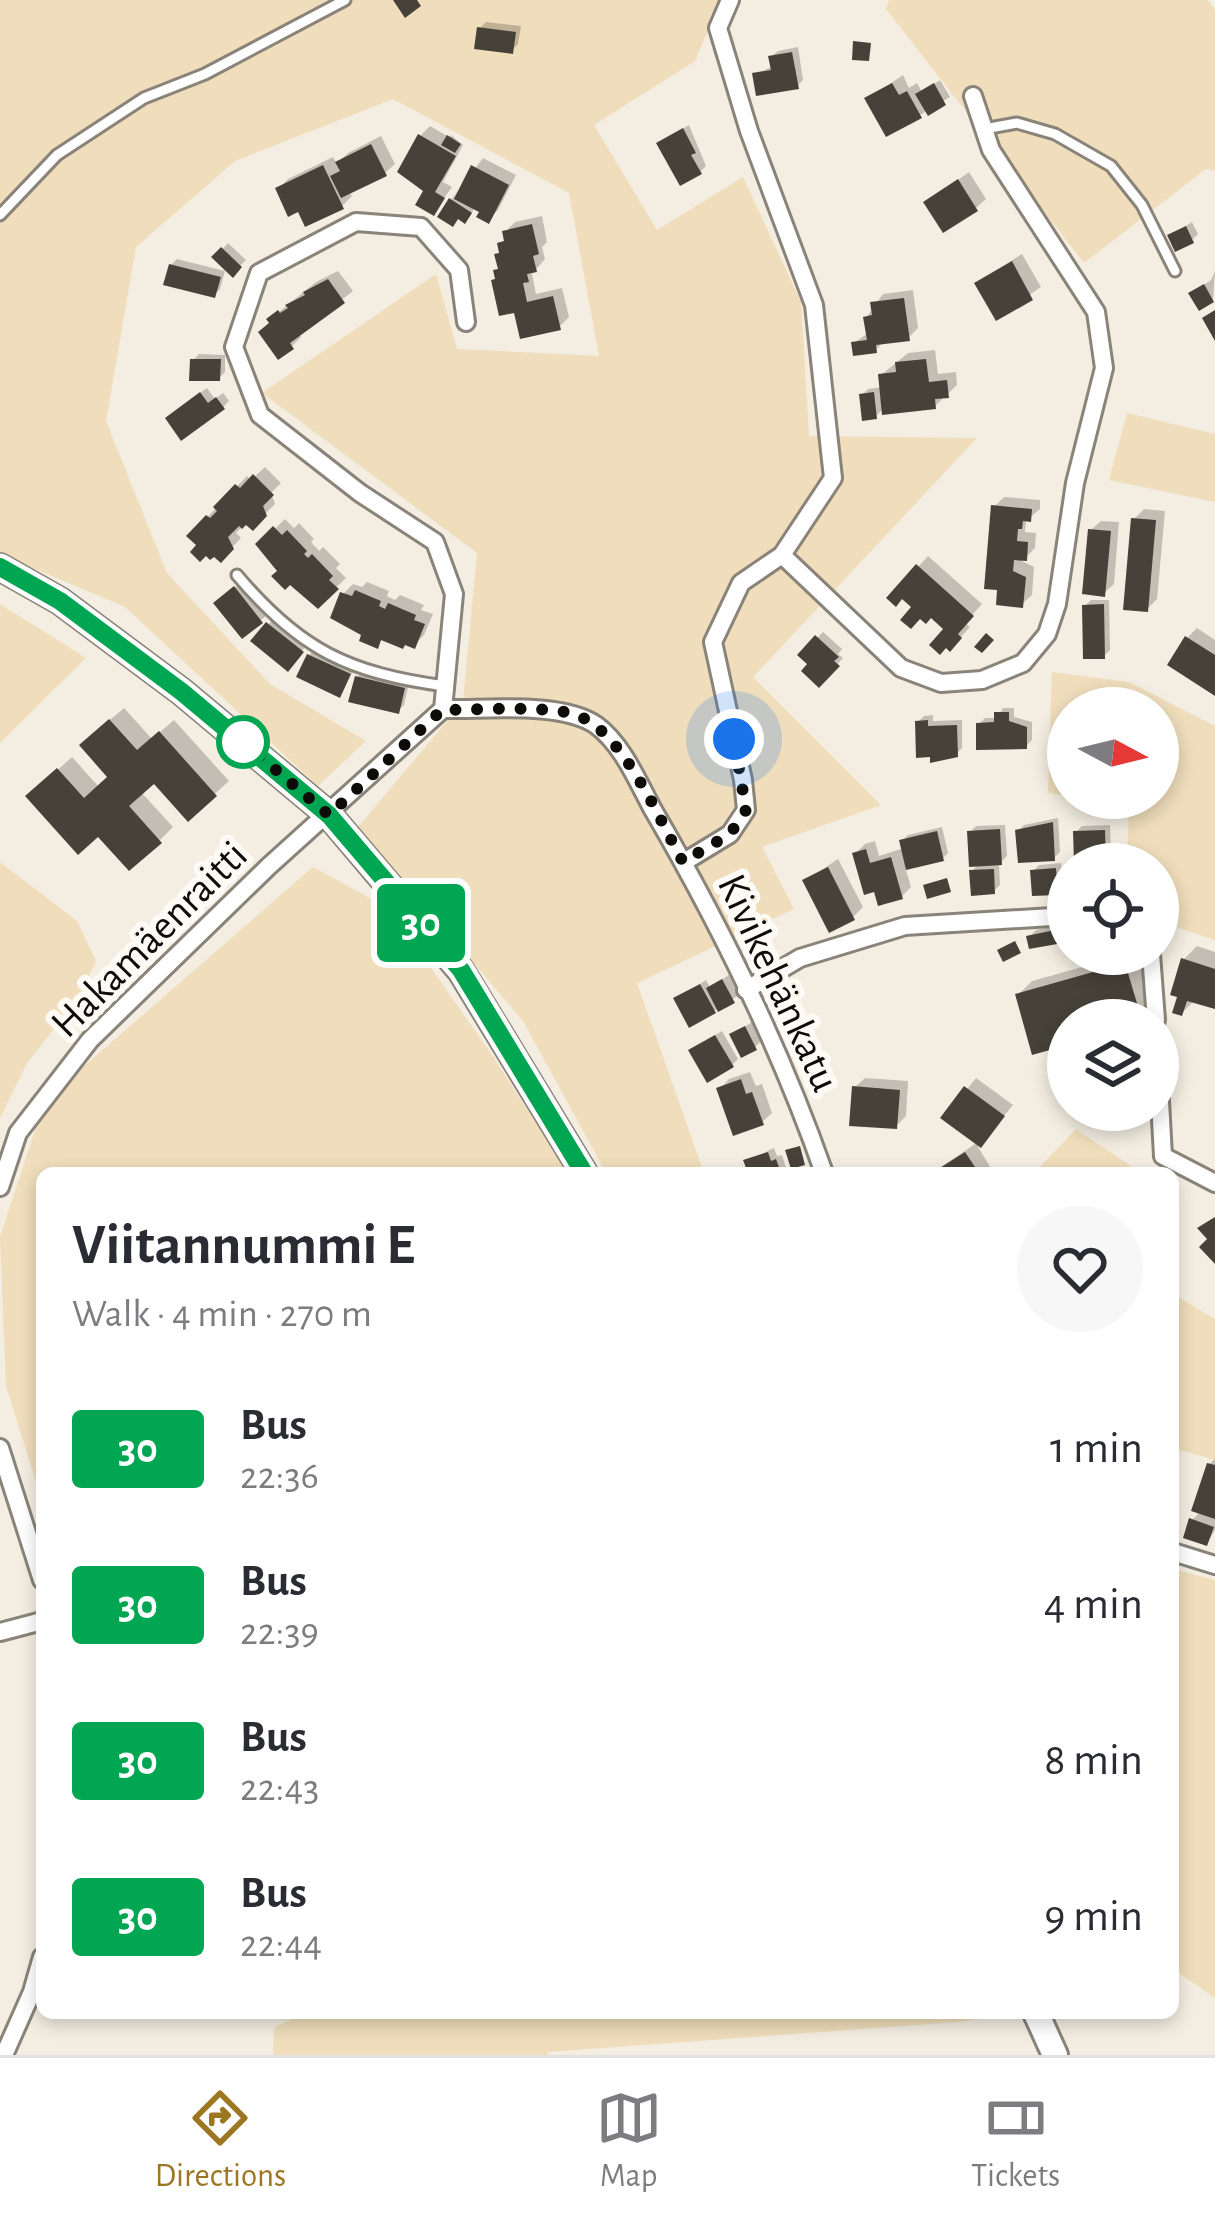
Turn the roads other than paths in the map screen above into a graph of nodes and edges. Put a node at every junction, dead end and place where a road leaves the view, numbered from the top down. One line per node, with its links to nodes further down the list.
1 (345, 0): 5 (lane)
2 (730, 0): 8 (street)
3 (973, 96): 4 (street)
4 (984, 129): 6 (lane); 8 (street)
5 (0, 215)
6 (1175, 272)
7 (466, 322): 11 (street)
8 (782, 555): 14 (street)
9 (0, 567): 13 (street)
10 (237, 575): 11 (lane)
11 (445, 686): 12 (street)
12 (442, 710): 13 (street); 14 (street, Kivikehänkatu)
13 (329, 815): 18 (street); 21 (street, Hakamäenraitti)
14 (683, 862): 16 (street, Kivikehänkatu)
15 (1047, 917): 16 (street)
16 (746, 990): 19 (street, Kivikehänkatu)
17 (1161, 1131): 20 (street)
18 (580, 1167)
19 (822, 1167)
20 (1215, 1184)
21 (0, 1187)
22 (0, 1448): 24 (street)
23 (1179, 1554): 25 (street)
24 (36, 1561)
25 (1215, 1565)
26 (36, 1623): 27 (street)
27 (0, 1632)
28 (36, 1978): 30 (street)
29 (1039, 2019): 31 (street)
30 (4, 2055)
31 (1055, 2055)

